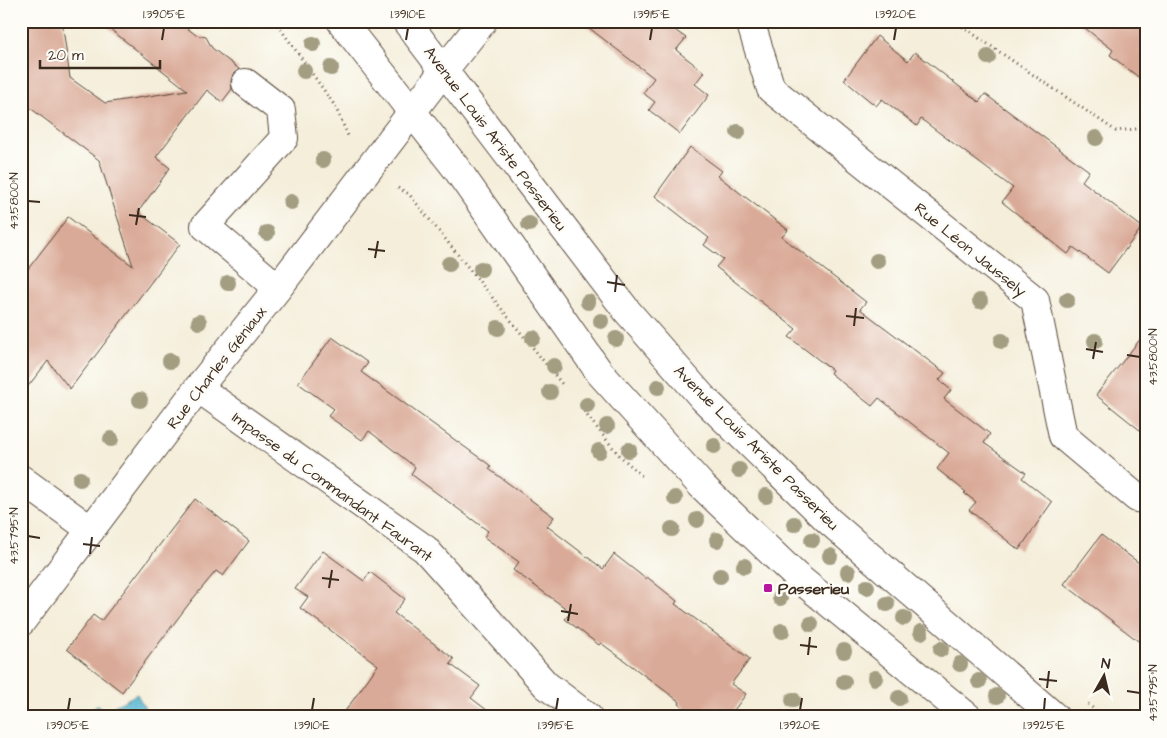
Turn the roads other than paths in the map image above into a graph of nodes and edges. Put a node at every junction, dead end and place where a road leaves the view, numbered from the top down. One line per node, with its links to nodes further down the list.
1 (341, 21): 7 (street)
2 (406, 21): 5 (street, Avenue Louis Ariste Passerieu)
3 (483, 21): 5 (street, Rue Charles Géniaux)
4 (752, 25): 11 (street, Rue Léon Jaussely)
5 (444, 70): 7 (street, Rue Charles Géniaux); 16 (street, Avenue Louis Ariste Passerieu)
6 (246, 83): 8 (street)
7 (412, 112): 8 (street, Rue Charles Géniaux); 15 (street)
8 (278, 288): 9 (street, Rue Charles Géniaux)
9 (198, 388): 12 (street, Rue Charles Géniaux); 14 (street, Impasse du Commandant Faurant)
10 (21, 479): 12 (street)
11 (1146, 500)
12 (91, 530): 13 (street, Rue Charles Géniaux)
13 (21, 622)
14 (588, 717)
15 (968, 717)
16 (1054, 717)

